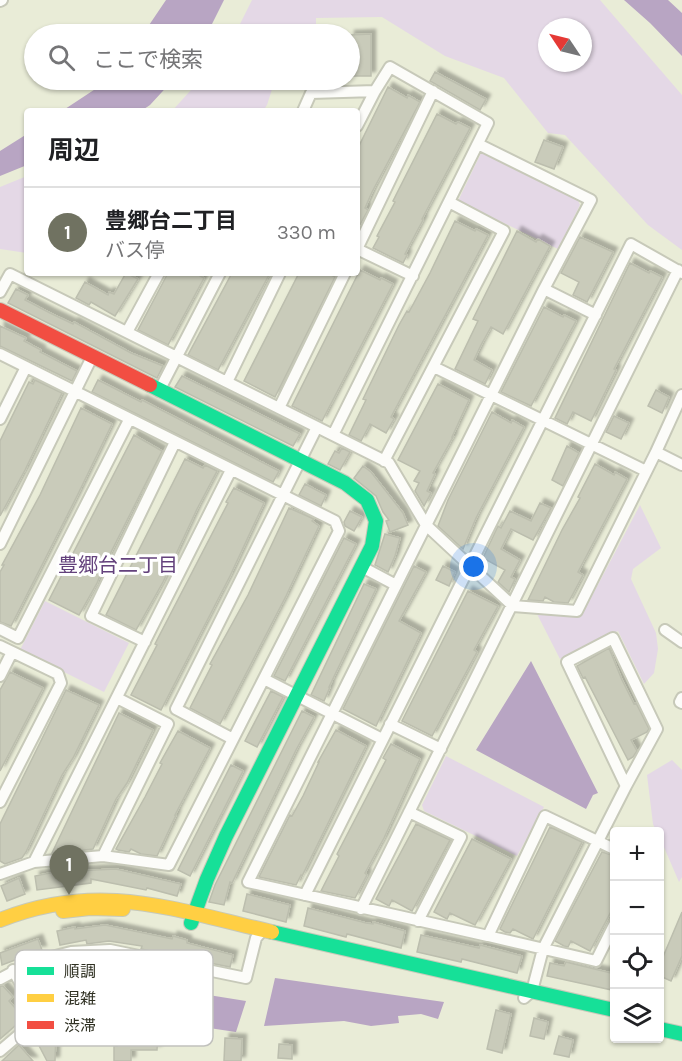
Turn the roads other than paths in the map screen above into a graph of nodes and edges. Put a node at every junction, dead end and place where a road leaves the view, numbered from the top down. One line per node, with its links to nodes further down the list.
1 (375, 91): 2 (street); 3 (street); 4 (street)
2 (433, 91): 5 (street); 7 (street)
3 (304, 108)
4 (360, 120)
5 (478, 144): 6 (street); 15 (street)
6 (449, 202): 14 (street); 24 (street)
7 (360, 243)
8 (360, 250): 14 (street)
9 (680, 271): 18 (street); 37 (street)
10 (157, 276): 19 (street)
11 (218, 276): 21 (street)
12 (279, 276): 25 (street)
13 (344, 276): 30 (street)
14 (412, 276): 35 (street)
15 (544, 289): 18 (street); 29 (street)
16 (0, 292): 19 (street)
17 (0, 310): 22 (street)
18 (596, 315): 33 (street)
19 (128, 332): 21 (street)
20 (0, 354): 23 (street)
21 (175, 356): 25 (street); 26 (street)
22 (92, 357): 26 (street); 27 (street)
23 (26, 367): 27 (street); 31 (street)
24 (434, 367): 29 (street); 39 (street)
25 (227, 382): 30 (street)
26 (159, 391): 40 (street)
27 (75, 392): 32 (street); 46 (street)
28 (682, 395): 38 (street)
29 (491, 396): 33 (street); 45 (street)
30 (279, 408): 34 (street)
31 (0, 419)
32 (129, 420): 36 (street); 51 (street)
33 (543, 422): 37 (street); 47 (street)
34 (316, 427): 35 (street); 40 (street)
35 (333, 435): 39 (street)
36 (175, 442): 42 (street); 53 (street)
37 (592, 445): 43 (street); 50 (street)
38 (656, 452): 41 (street); 43 (street)
39 (384, 461): 45 (street)
40 (299, 462): 44 (street); 48 (street)
41 (682, 465)
42 (231, 470): 44 (street); 53 (street)
43 (646, 471): 50 (street)
44 (282, 495): 58 (street); 63 (street)
45 (426, 525): 47 (street); 49 (street)
46 (0, 544)
47 (470, 565): 50 (street); 62 (street)
48 (362, 567): 49 (street); 59 (street)
49 (396, 585): 61 (street)
50 (513, 606): 65 (street)
51 (0, 629)
52 (665, 630): 54 (street)
53 (145, 642): 60 (street)
54 (682, 642)
55 (0, 646): 56 (street)
56 (12, 652): 57 (street); 67 (street)
57 (0, 676)
58 (264, 679): 59 (street); 63 (street)
59 (299, 696): 61 (street); 76 (street)
60 (117, 698): 71 (street); 72 (street)
61 (332, 713): 64 (street); 74 (street)
62 (390, 724): 64 (street); 65 (street)
63 (233, 739): 71 (street)
64 (382, 739): 74 (street)
65 (441, 749): 68 (street)
66 (626, 786): 66 (street); 69 (street)
67 (0, 802)
68 (409, 812): 75 (street); 78 (street)
69 (597, 840): 70 (street); 82 (street); 83 (street)
70 (610, 846)
71 (103, 856): 72 (street)
72 (34, 862): 73 (street)
73 (0, 874)
74 (305, 896): 75 (street)
75 (361, 909): 78 (street)
76 (192, 919): 77 (street); 79 (street); 80 (street)
77 (0, 920)
78 (418, 921): 82 (street)
79 (0, 930)
80 (260, 934): 85 (street); 88 (street)
81 (610, 934): 83 (street)
82 (488, 936): 83 (street)
83 (543, 949): 88 (street)
84 (13, 970): 86 (street); 87 (street)
85 (213, 971)
86 (15, 974)
87 (0, 979)
88 (528, 995): 89 (street); 90 (street)
89 (610, 1009)
90 (610, 1017)
91 (664, 1021): 92 (street)
92 (682, 1025)
93 (664, 1030): 94 (street)
94 (682, 1034)
95 (15, 1039): 96 (street)
96 (0, 1052)

